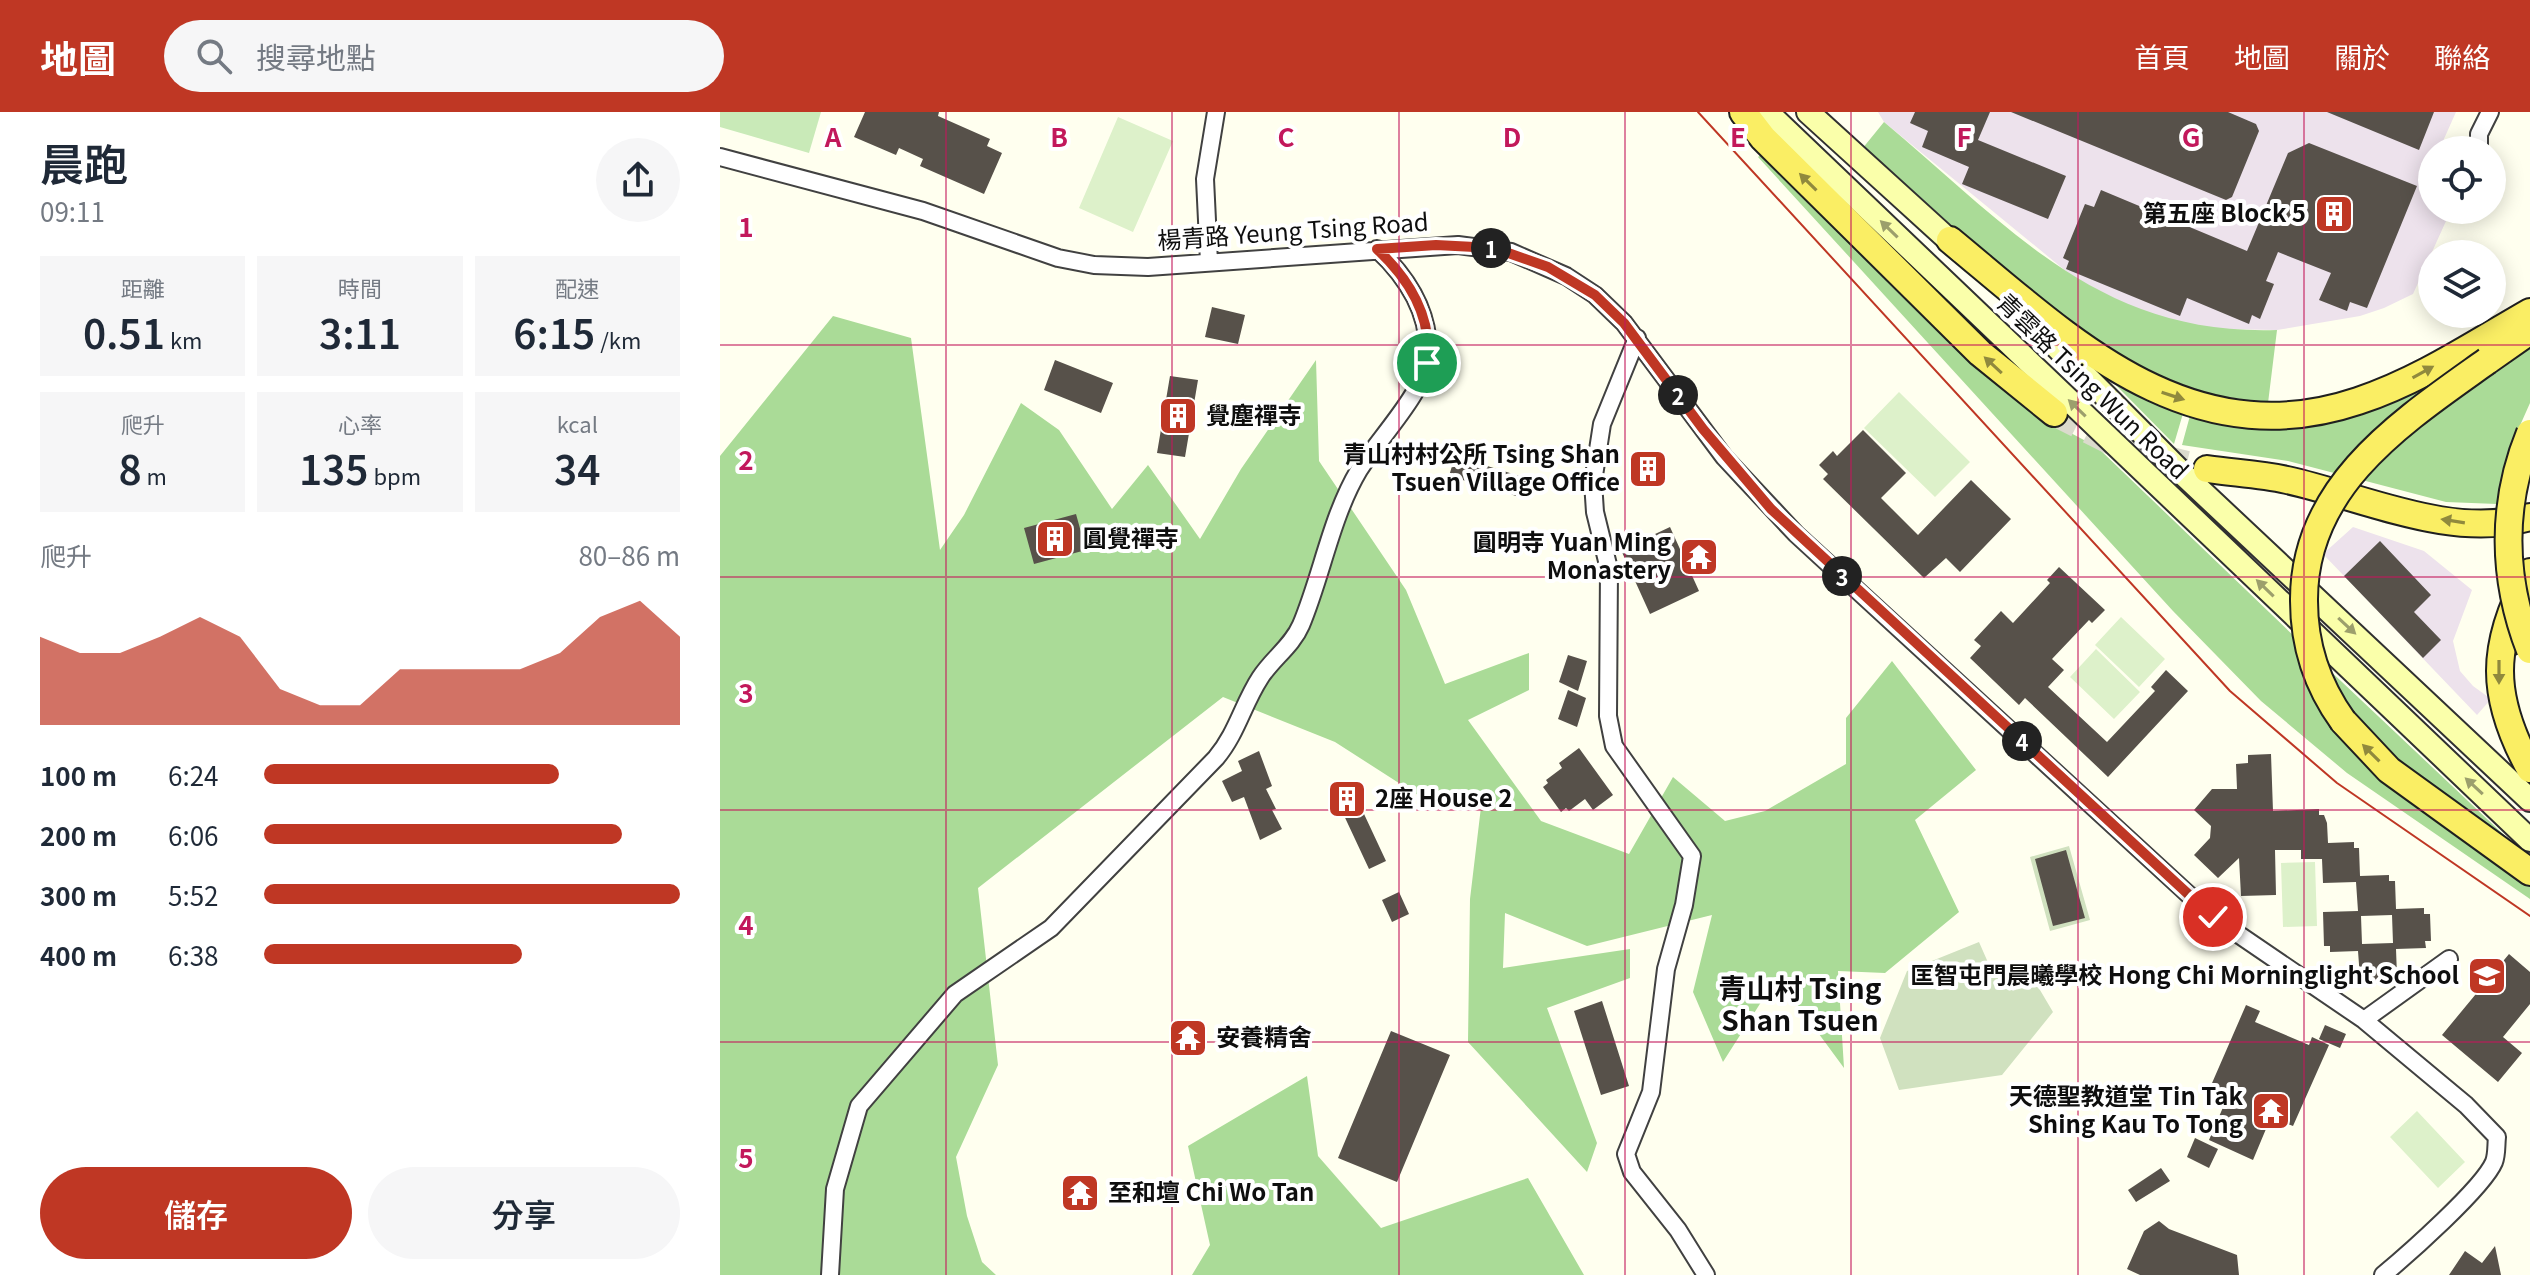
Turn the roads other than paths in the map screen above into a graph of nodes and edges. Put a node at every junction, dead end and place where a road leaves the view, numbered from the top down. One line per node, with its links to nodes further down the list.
1 (1216, 112): 10 (street)
2 (1743, 112): 14 (main road, one-way to 2)
3 (1767, 112): 22 (main road, 青雲路 Tsing Wun Road, one-way to 3)
4 (1808, 112): 8 (main road, 青雲路 Tsing Wun Road)
5 (2490, 112): 6 (street)
6 (2479, 136)
7 (720, 157): 10 (street, 楊青路 Yeung Tsing Road)
8 (1950, 240): 11 (main road, one-way to 11); 21 (main road, 青雲路 Tsing Wun Road, one-way to 21)
9 (1377, 249): 10 (street, 楊青路 Yeung Tsing Road); 13 (street, 楊青路 Yeung Tsing Road); 26 (street)
10 (1209, 262)
11 (2530, 312)
12 (2530, 331): 23 (main road, one-way to 12, bridge)
13 (1637, 338): 25 (street, 楊青路 Yeung Tsing Road); 27 (street)
14 (2054, 413)
15 (2530, 433): 19 (main road, bridge)
16 (2207, 469): 17 (main road, one-way to 16)
17 (2530, 517)
18 (2530, 572): 20 (main road, one-way to 20)
19 (2530, 650)
20 (2530, 769)
21 (2530, 800)
22 (2530, 840)
23 (2530, 872)
24 (2449, 959): 25 (street)
25 (2364, 1020): 28 (street, 楊青路 Yeung Tsing Road)
26 (830, 1275)
27 (1706, 1275)
28 (2383, 1275)

